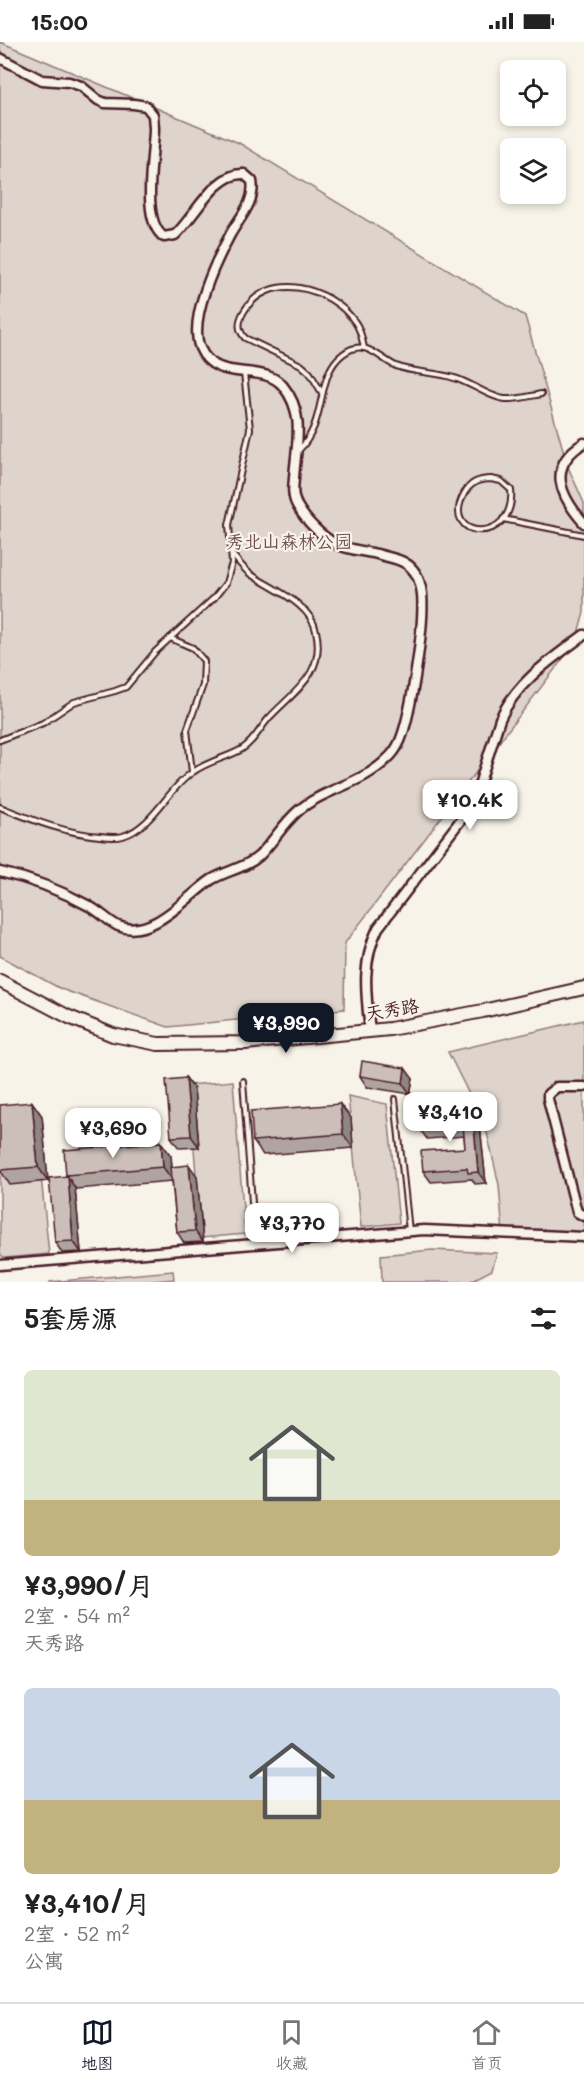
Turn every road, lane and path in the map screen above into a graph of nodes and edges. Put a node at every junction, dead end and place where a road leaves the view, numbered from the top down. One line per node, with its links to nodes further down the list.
1 (0, 58): 3 (street)
2 (364, 348): 4 (lane); 4 (lane); 5 (lane)
3 (244, 373): 7 (street); 11 (lane)
4 (323, 393): 7 (lane)
5 (541, 394)
6 (584, 443): 9 (street)
7 (296, 454): 17 (street)
8 (503, 519): 8 (lane); 10 (lane)
9 (584, 523)
10 (584, 536)
11 (231, 553): 13 (lane); 15 (lane)
12 (584, 635): 20 (street)
13 (170, 638): 14 (lane); 15 (lane)
14 (0, 740)
15 (192, 772): 16 (lane)
16 (0, 807)
17 (0, 872)
18 (0, 981): 20 (main road, 天秀路)
19 (584, 988): 20 (main road, 天秀路)
20 (370, 1031)
21 (243, 1081): 27 (lane)
22 (584, 1087): 24 (street)
23 (395, 1099): 25 (lane)
24 (584, 1216)
25 (409, 1231): 26 (street); 27 (street)
26 (584, 1237)
27 (255, 1244): 28 (street)
28 (0, 1265)

